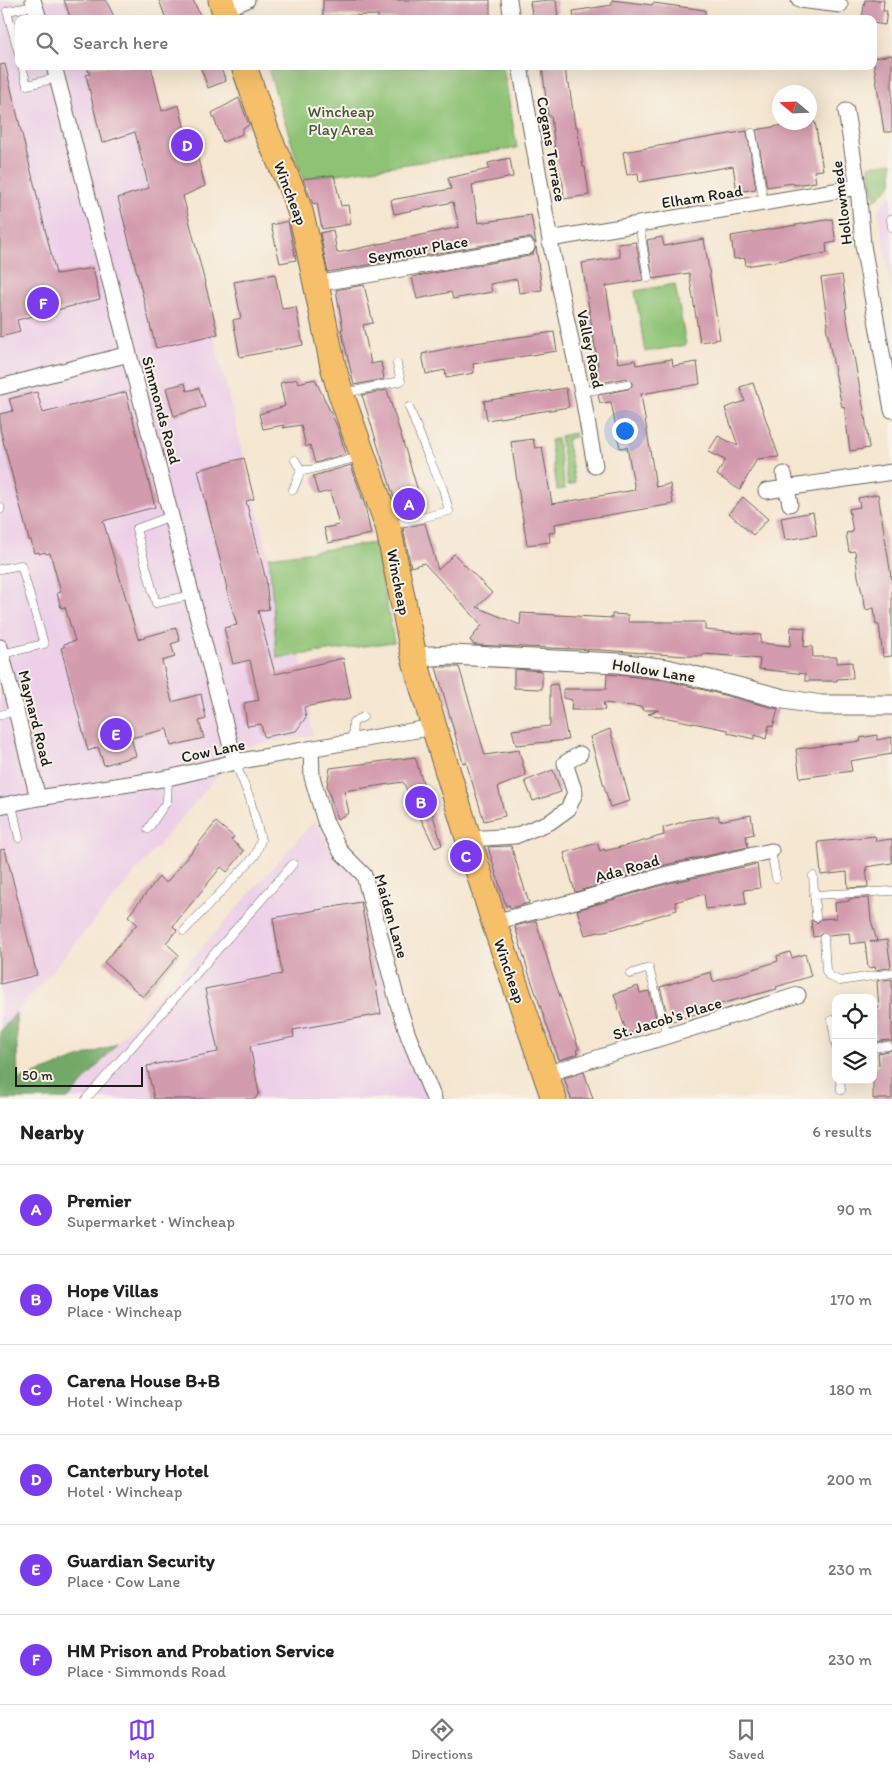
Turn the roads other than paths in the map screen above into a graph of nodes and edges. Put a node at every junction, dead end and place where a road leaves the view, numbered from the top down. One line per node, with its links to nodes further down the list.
1 (247, 0): 6 (street)
2 (509, 0): 7 (street)
3 (799, 0): 4 (street)
4 (840, 5)
5 (36, 8): 8 (lane)
6 (224, 9)
7 (511, 15)
8 (15, 38)
9 (23, 70): 12 (lane)
10 (245, 70): 23 (highway, Wincheap)
11 (521, 70): 20 (street, Cogans Terrace)
12 (56, 72): 24 (street, Simmonds Road)
13 (846, 111): 15 (street, Hollowmede)
14 (752, 133): 16 (lane)
15 (858, 187): 16 (street, Elham Road); 31 (street, Hollowmede)
16 (764, 204): 18 (street, Elham Road)
17 (892, 219): 19 (lane)
18 (640, 224): 20 (street, Elham Road); 22 (lane)
19 (892, 227)
20 (550, 238): 28 (street, Valley Road)
21 (527, 247): 23 (street, Seymour Place)
22 (648, 278)
23 (316, 284): 29 (highway, Wincheap)
24 (129, 354): 27 (street); 42 (street, Simmonds Road)
25 (397, 364): 29 (lane)
26 (627, 384): 28 (lane)
27 (0, 387)
28 (582, 392): 34 (street, Valley Road)
29 (341, 394): 32 (highway, Wincheap)
30 (410, 407): 43 (lane)
31 (892, 410)
32 (363, 456): 35 (lane); 43 (highway, Wincheap)
33 (295, 460): 35 (lane)
34 (595, 466)
35 (302, 470): 38 (lane)
36 (892, 472): 39 (street)
37 (784, 474): 39 (street)
38 (293, 490)
39 (786, 490): 40 (street); 41 (street)
40 (766, 491)
41 (790, 504)
42 (171, 516): 45 (street, Simmonds Road); 45 (lane)
43 (388, 526): 47 (highway, Wincheap)
44 (0, 569): 46 (lane)
45 (191, 595): 56 (street, Simmonds Road)
46 (1, 651): 49 (street, Maynard Road)
47 (414, 657): 48 (street, Hollow Lane); 52 (highway, Wincheap)
48 (892, 705)
49 (16, 711): 50 (lane); 58 (street, Maynard Road)
50 (0, 715)
51 (363, 718): 53 (lane)
52 (434, 727): 53 (street, Cow Lane); 62 (highway, Wincheap)
53 (352, 742): 54 (street, Cow Lane)
54 (311, 749): 56 (street, Cow Lane); 83 (street, Maiden Lane)
55 (580, 754): 62 (street)
56 (235, 762): 57 (street, Cow Lane); 71 (lane)
57 (168, 778): 58 (street, Cow Lane); 60 (lane)
58 (38, 798): 59 (street, Cow Lane)
59 (6, 805): 61 (lane)
60 (148, 830)
61 (19, 838)
62 (469, 838): 70 (highway, Wincheap)
63 (771, 851): 66 (lane); 70 (street, Ada Road)
64 (293, 864): 82 (lane)
65 (813, 876): 68 (lane)
66 (776, 878)
67 (892, 891): 68 (lane)
68 (814, 895): 69 (lane)
69 (816, 917)
70 (494, 922): 79 (highway, Wincheap)
71 (184, 930)
72 (824, 938): 73 (lane)
73 (892, 973)
74 (630, 974): 76 (lane)
75 (798, 995): 76 (street, St. Jacob's Place)
76 (667, 1036): 79 (street, St. Jacob's Place)
77 (888, 1046): 78 (lane)
78 (877, 1047)
79 (546, 1074): 84 (highway, Wincheap)
80 (840, 1084): 81 (lane)
81 (841, 1090)
82 (86, 1099)
83 (434, 1099)
84 (554, 1099)

